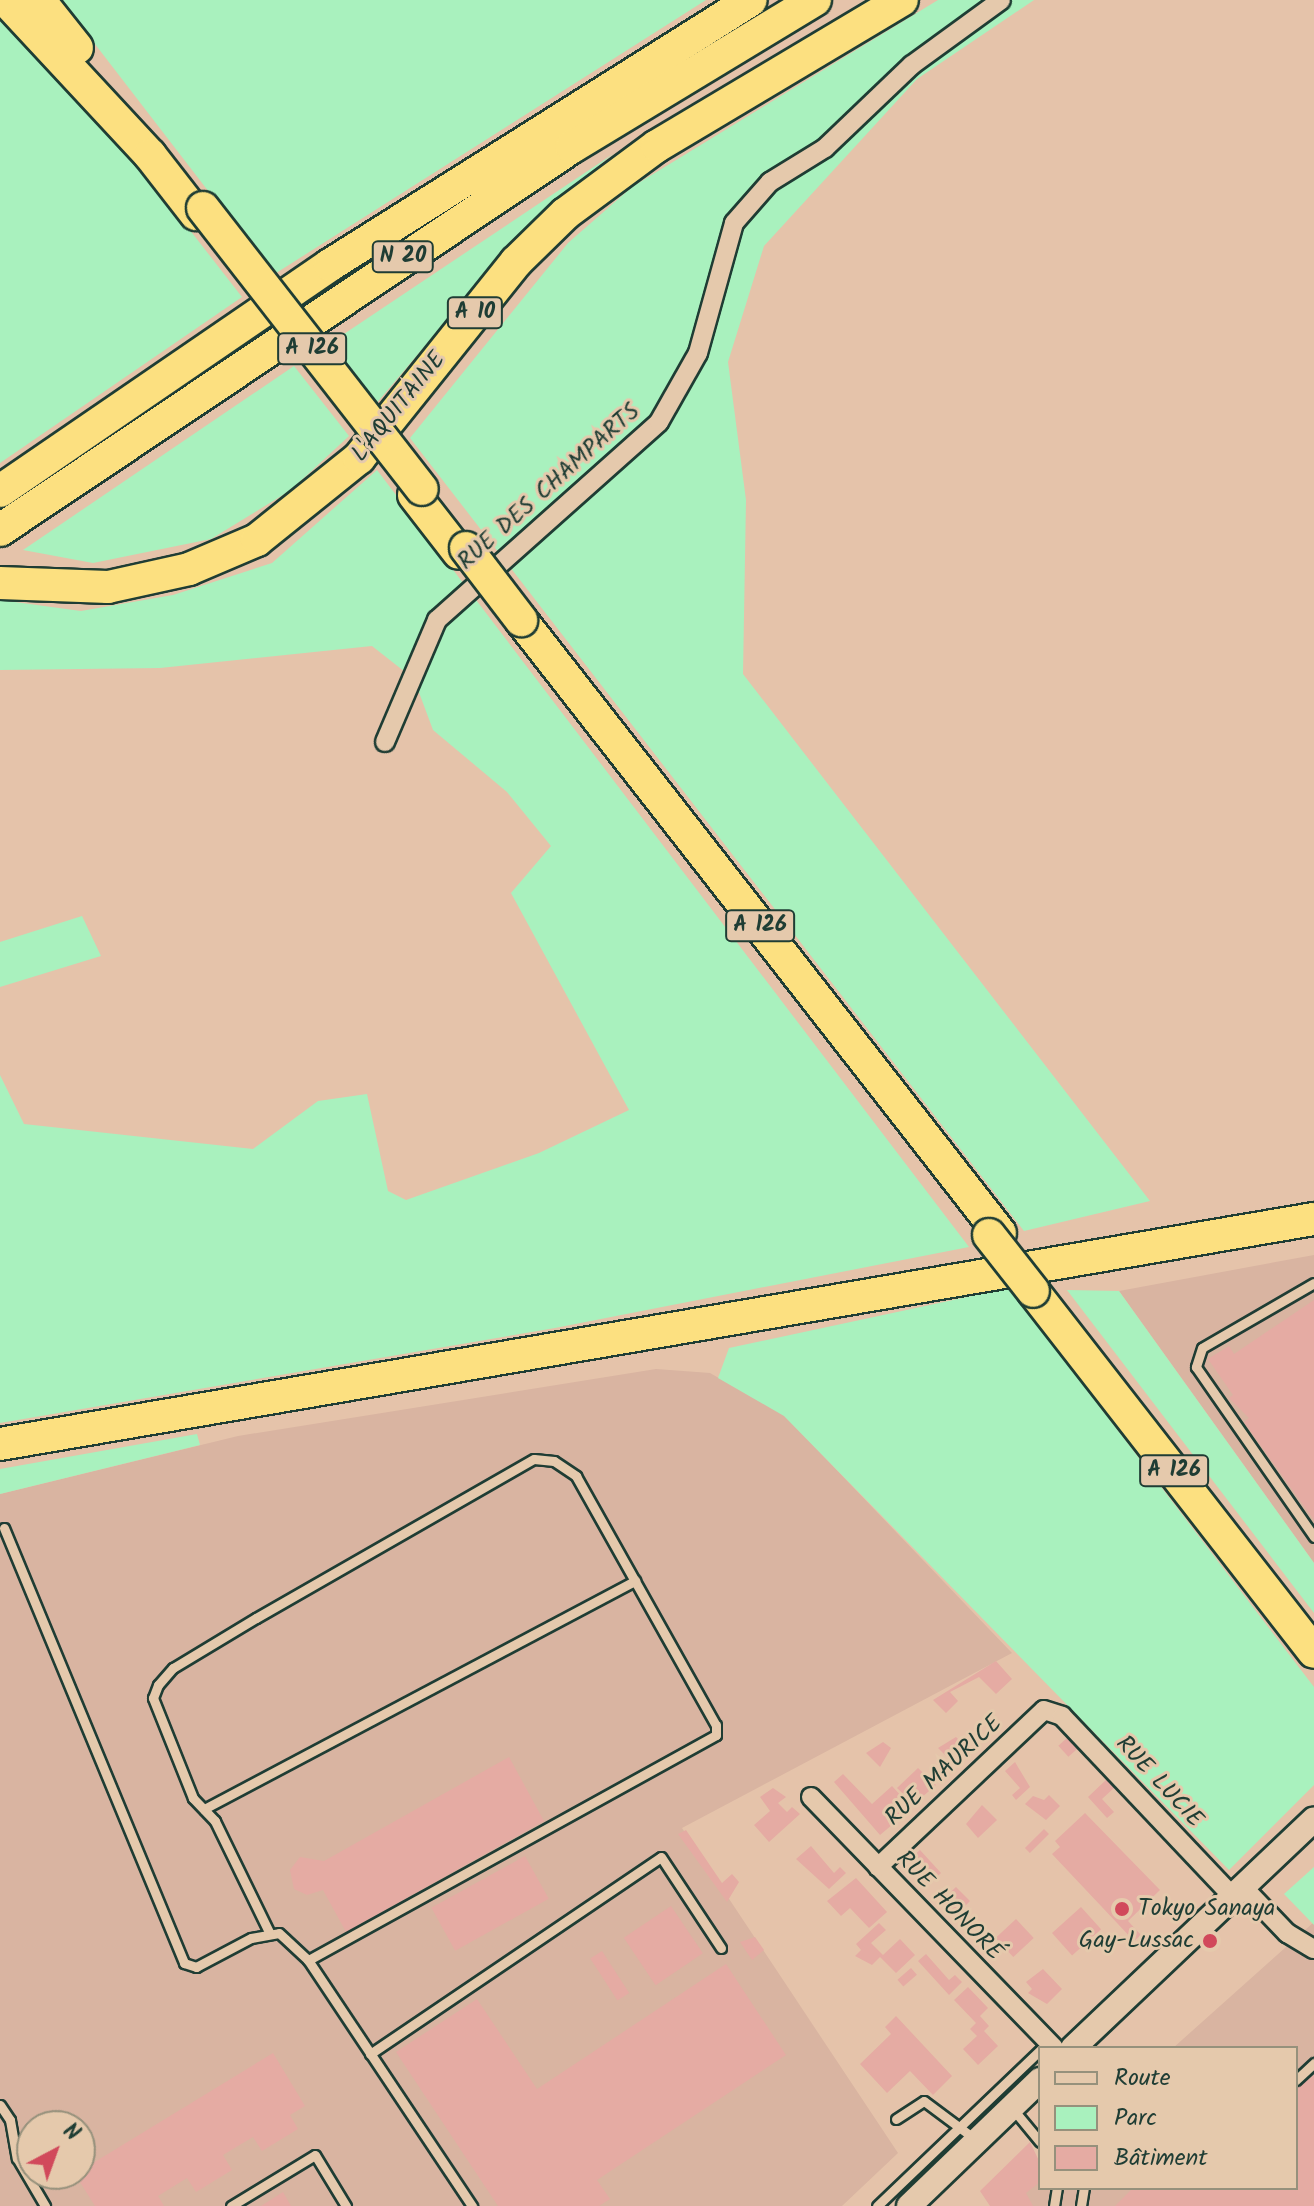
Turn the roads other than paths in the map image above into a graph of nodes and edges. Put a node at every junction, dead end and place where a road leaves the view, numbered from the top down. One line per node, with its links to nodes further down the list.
1 (6, 0): 7 (highway, A 126)
2 (39, 0): 7 (highway, A 126)
3 (751, 0): 8 (highway, N 20)
4 (815, 0): 9 (highway, N 20)
5 (902, 0): 10 (highway, L'AQUITAINE / A 10)
6 (1001, 0): 11 (street, RUE DES CHAMPARTS)
7 (199, 211): 14 (highway, A 126, bridge)
8 (0, 491)
9 (0, 530)
10 (0, 583)
11 (385, 742)
12 (1314, 1219): 15 (highway)
13 (1314, 1283): 17 (lane)
14 (1038, 1290): 19 (highway, A 126); 20 (highway, A 126)
15 (0, 1444)
16 (4, 1528): 27 (lane)
17 (1314, 1537)
18 (635, 1581): 23 (lane); 23 (lane); 30 (lane)
19 (1314, 1638)
20 (1314, 1652)
21 (1044, 1710): 25 (street, RUE MAURICE); 26 (street, RUE LUCIE)
22 (811, 1797): 25 (street, RUE HONORÉ)
23 (204, 1809): 27 (lane)
24 (1314, 1819): 26 (street)
25 (878, 1867): 31 (street, RUE HONORÉ)
26 (1237, 1892): 29 (street, RUE LUCIE); 32 (street)
27 (270, 1934): 30 (lane)
28 (721, 1948): 33 (lane)
29 (1314, 1949)
30 (308, 1960): 33 (lane)
31 (1045, 2046)
32 (1075, 2046)
33 (370, 2054): 46 (lane)
34 (1038, 2056): 41 (lane)
35 (1314, 2063): 36 (lane)
36 (1298, 2078)
37 (1038, 2082): 39 (street)
38 (0, 2105): 43 (lane)
39 (1012, 2108): 41 (street); 42 (lane)
40 (896, 2119): 41 (lane)
41 (970, 2133): 47 (lane); 48 (street)
42 (1038, 2140)
43 (45, 2206)
44 (231, 2206): 45 (lane)
45 (346, 2206)
46 (472, 2206)
47 (877, 2206)
48 (909, 2206)

